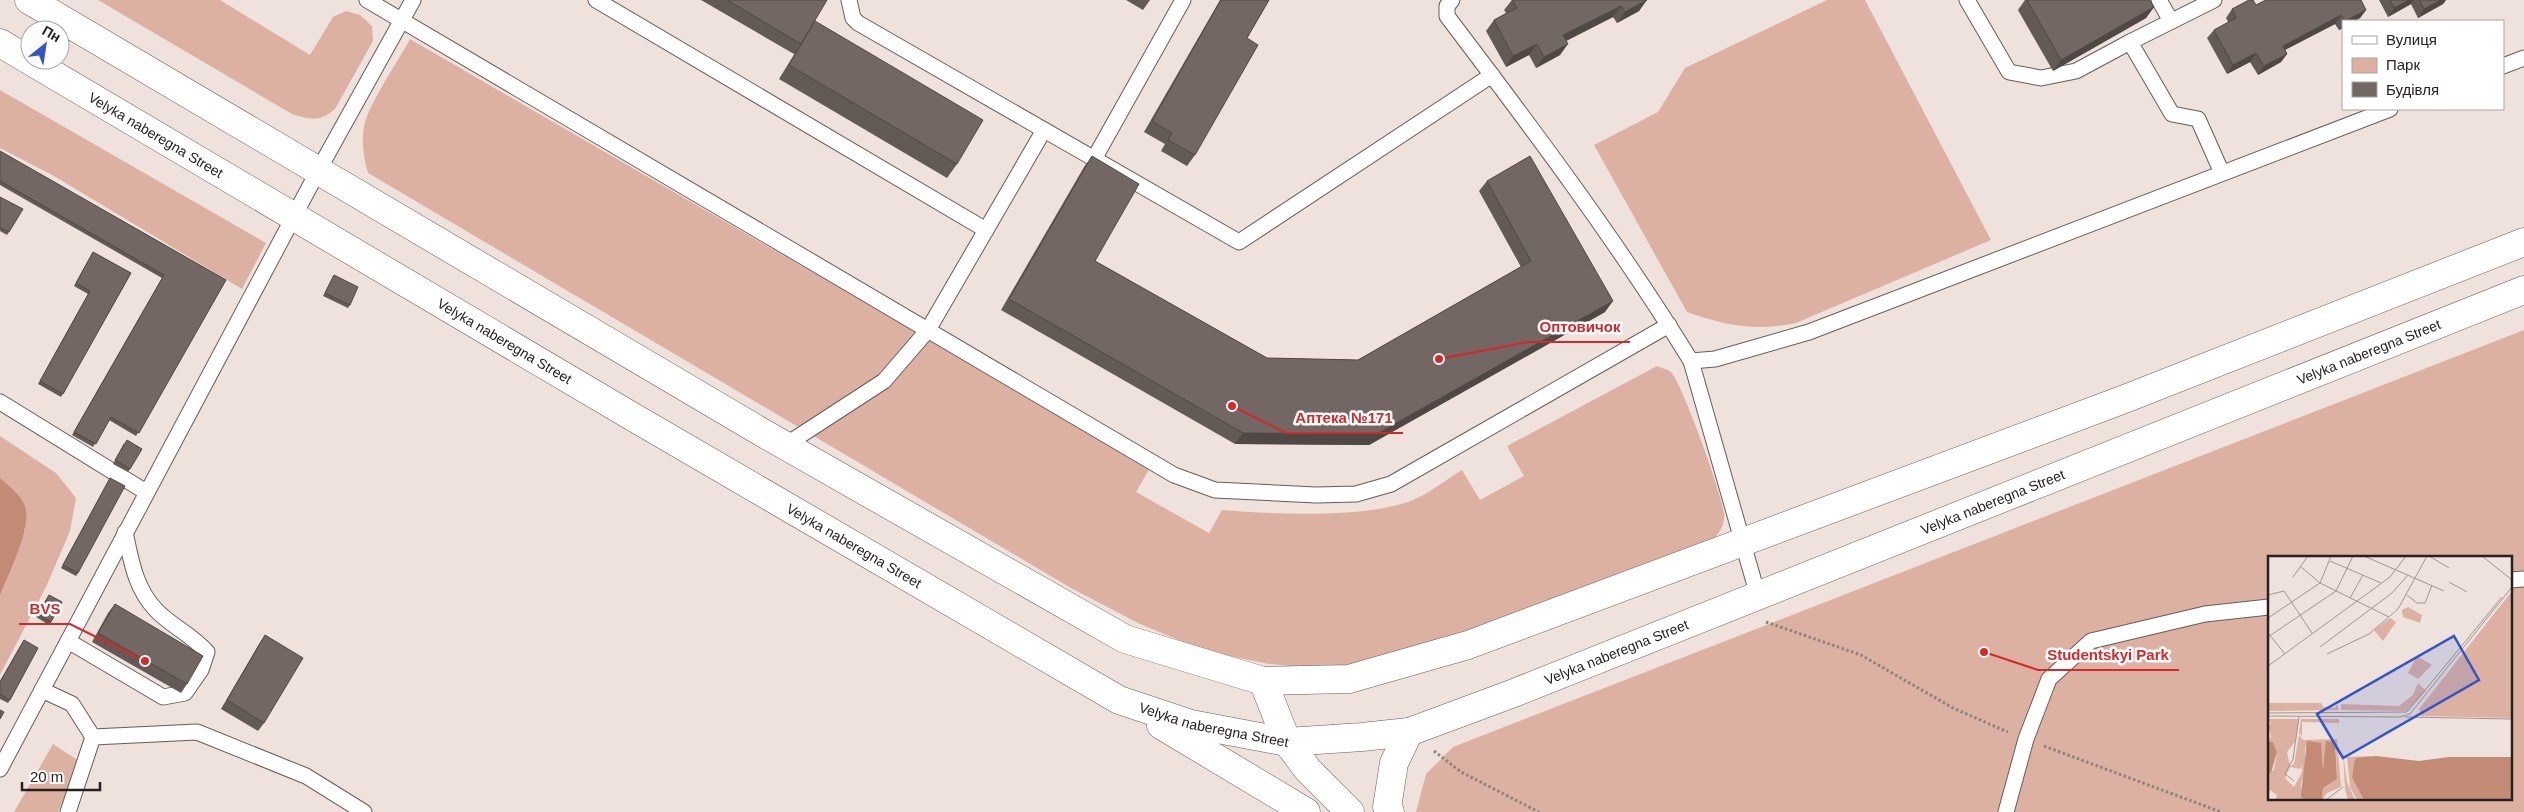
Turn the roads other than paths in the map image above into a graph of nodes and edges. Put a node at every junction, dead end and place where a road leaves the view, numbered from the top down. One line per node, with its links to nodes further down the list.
1 (29, 0): 21 (street)
2 (367, 0): 12 (lane)
3 (413, 0): 12 (lane)
4 (596, 0): 24 (lane)
5 (849, 0): 19 (lane)
6 (1184, 0): 20 (lane)
7 (1452, 0): 17 (lane)
8 (1967, 0): 13 (lane)
9 (2159, 0): 11 (lane)
10 (2214, 0): 11 (lane)
11 (2171, 21): 13 (lane)
12 (402, 22): 21 (lane); 28 (lane)
13 (2130, 42): 22 (lane)
14 (0, 43): 23 (street, Velyka naberegna Street)
15 (2524, 58): 16 (lane)
16 (2504, 66)
17 (1492, 75): 20 (lane); 27 (lane)
18 (2387, 110): 22 (lane)
19 (1044, 130): 20 (lane); 24 (lane)
20 (1094, 158)
21 (318, 171): 23 (lane); 31 (street)
22 (2222, 173): 29 (lane)
23 (294, 217): 32 (lane); 40 (street, Velyka naberegna Street)
24 (986, 230): 28 (lane)
25 (2524, 242): 34 (street)
26 (2524, 290): 35 (street, Velyka naberegna Street)
27 (1669, 326): 28 (lane); 29 (lane)
28 (928, 330): 31 (lane)
29 (1691, 361): 34 (lane)
30 (0, 402): 32 (lane)
31 (784, 446): 38 (street)
32 (146, 492): 33 (lane)
33 (125, 532): 37 (lane); 37 (lane)
34 (1742, 542): 35 (lane); 38 (street)
35 (1758, 596): 41 (street, Velyka naberegna Street)
36 (2268, 607): 50 (lane)
37 (68, 641): 39 (lane)
38 (1263, 681): 43 (street)
39 (42, 690): 42 (lane); 44 (lane)
40 (1119, 700): 43 (street, Velyka naberegna Street); 47 (street)
41 (1409, 732): 43 (street, Velyka naberegna Street); 49 (street)
42 (93, 737): 45 (lane); 46 (lane)
43 (1287, 742): 48 (street)
44 (0, 769)
45 (68, 812)
46 (364, 812)
47 (1306, 812)
48 (1350, 812)
49 (1390, 812)
50 (2006, 812)

